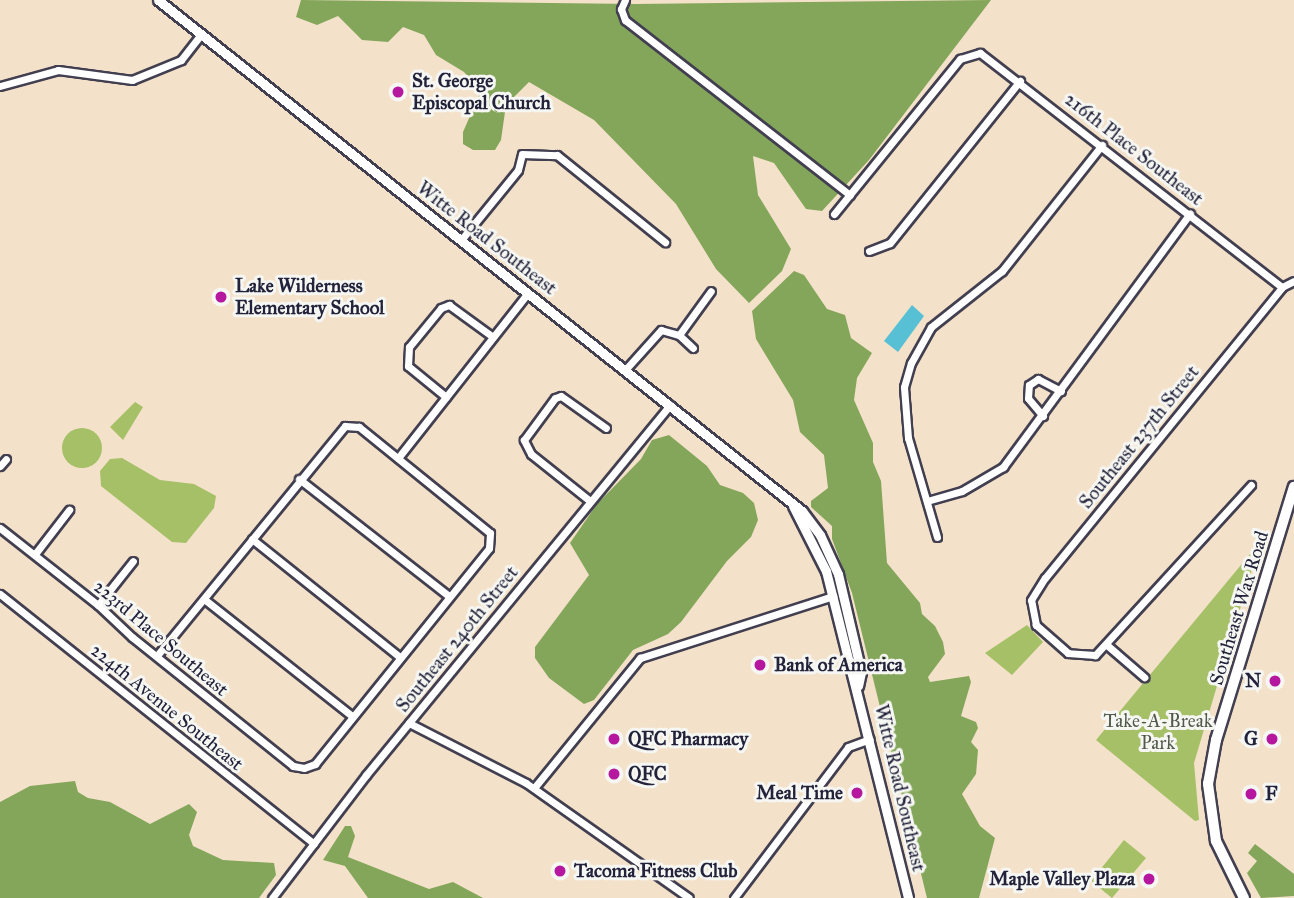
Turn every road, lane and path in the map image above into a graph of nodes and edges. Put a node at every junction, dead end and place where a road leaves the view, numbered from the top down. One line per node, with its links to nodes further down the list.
1 (158, 0): 3 (street, Witte Road Southeast)
2 (625, 0): 7 (street)
3 (201, 34): 5 (street); 10 (street, Witte Road Southeast)
4 (1020, 81): 6 (street, 216th Place Southeast); 7 (street, 216th Place Southeast); 12 (street)
5 (0, 86)
6 (1102, 145): 8 (street, 216th Place Southeast); 32 (street)
7 (850, 195): 9 (street)
8 (1190, 213): 14 (street, 216th Place Southeast); 21 (street)
9 (834, 214)
10 (461, 240): 11 (street); 16 (street, Witte Road Southeast)
11 (665, 242)
12 (869, 251)
13 (1294, 281): 14 (street, Southeast 237th Street)
14 (1282, 287): 47 (street, Southeast 237th Street)
15 (711, 291): 17 (street)
16 (528, 293): 18 (street); 20 (street, Witte Road Southeast)
17 (679, 335): 19 (street); 20 (street)
18 (493, 337): 22 (street); 22 (street)
19 (693, 348)
20 (625, 370): 23 (street, Witte Road Southeast)
21 (1061, 391): 24 (street); 24 (street)
22 (446, 397): 26 (street)
23 (670, 405): 33 (street, Southeast 240th Street); 34 (street, Witte Road Southeast)
24 (1042, 416): 32 (street)
25 (606, 428): 33 (street)
26 (398, 458): 29 (street); 42 (street)
27 (6, 459): 28 (street)
28 (0, 466)
29 (299, 479): 38 (street); 42 (street)
30 (1251, 485): 47 (street)
31 (1294, 487): 61 (main road, Southeast Wax Road)
32 (927, 500): 37 (street)
33 (590, 502): 53 (street, Southeast 240th Street)
34 (793, 506): 43 (street, Witte Road Southeast); 46 (street, Witte Road Southeast)
35 (69, 510): 39 (street)
36 (0, 528): 39 (street, 223rd Place Southeast)
37 (937, 537)
38 (251, 538): 44 (street); 49 (street)
39 (35, 554): 45 (street, 223rd Place Southeast)
40 (133, 561): 45 (street)
41 (0, 594): 56 (street, 224th Avenue Southeast)
42 (450, 596): 49 (street)
43 (833, 596): 46 (street); 51 (street, Witte Road Southeast); 55 (street)
44 (204, 599): 48 (street); 52 (street)
45 (98, 605): 48 (street, 223rd Place Southeast)
46 (855, 644): 51 (street, Witte Road Southeast)
47 (1108, 646): 50 (street)
48 (157, 656): 52 (street, 223rd Place Southeast)
49 (400, 657): 52 (street)
50 (1144, 677)
51 (858, 686): 54 (street, Witte Road Southeast)
52 (352, 716)
53 (409, 723): 55 (street); 56 (street, Southeast 240th Street)
54 (870, 739): 59 (street); 60 (street, Witte Road Southeast)
55 (534, 788): 58 (street)
56 (314, 844): 57 (street, Southeast 240th Street)
57 (272, 898)
58 (689, 898)
59 (734, 898)
60 (908, 898)
61 (1244, 898)

